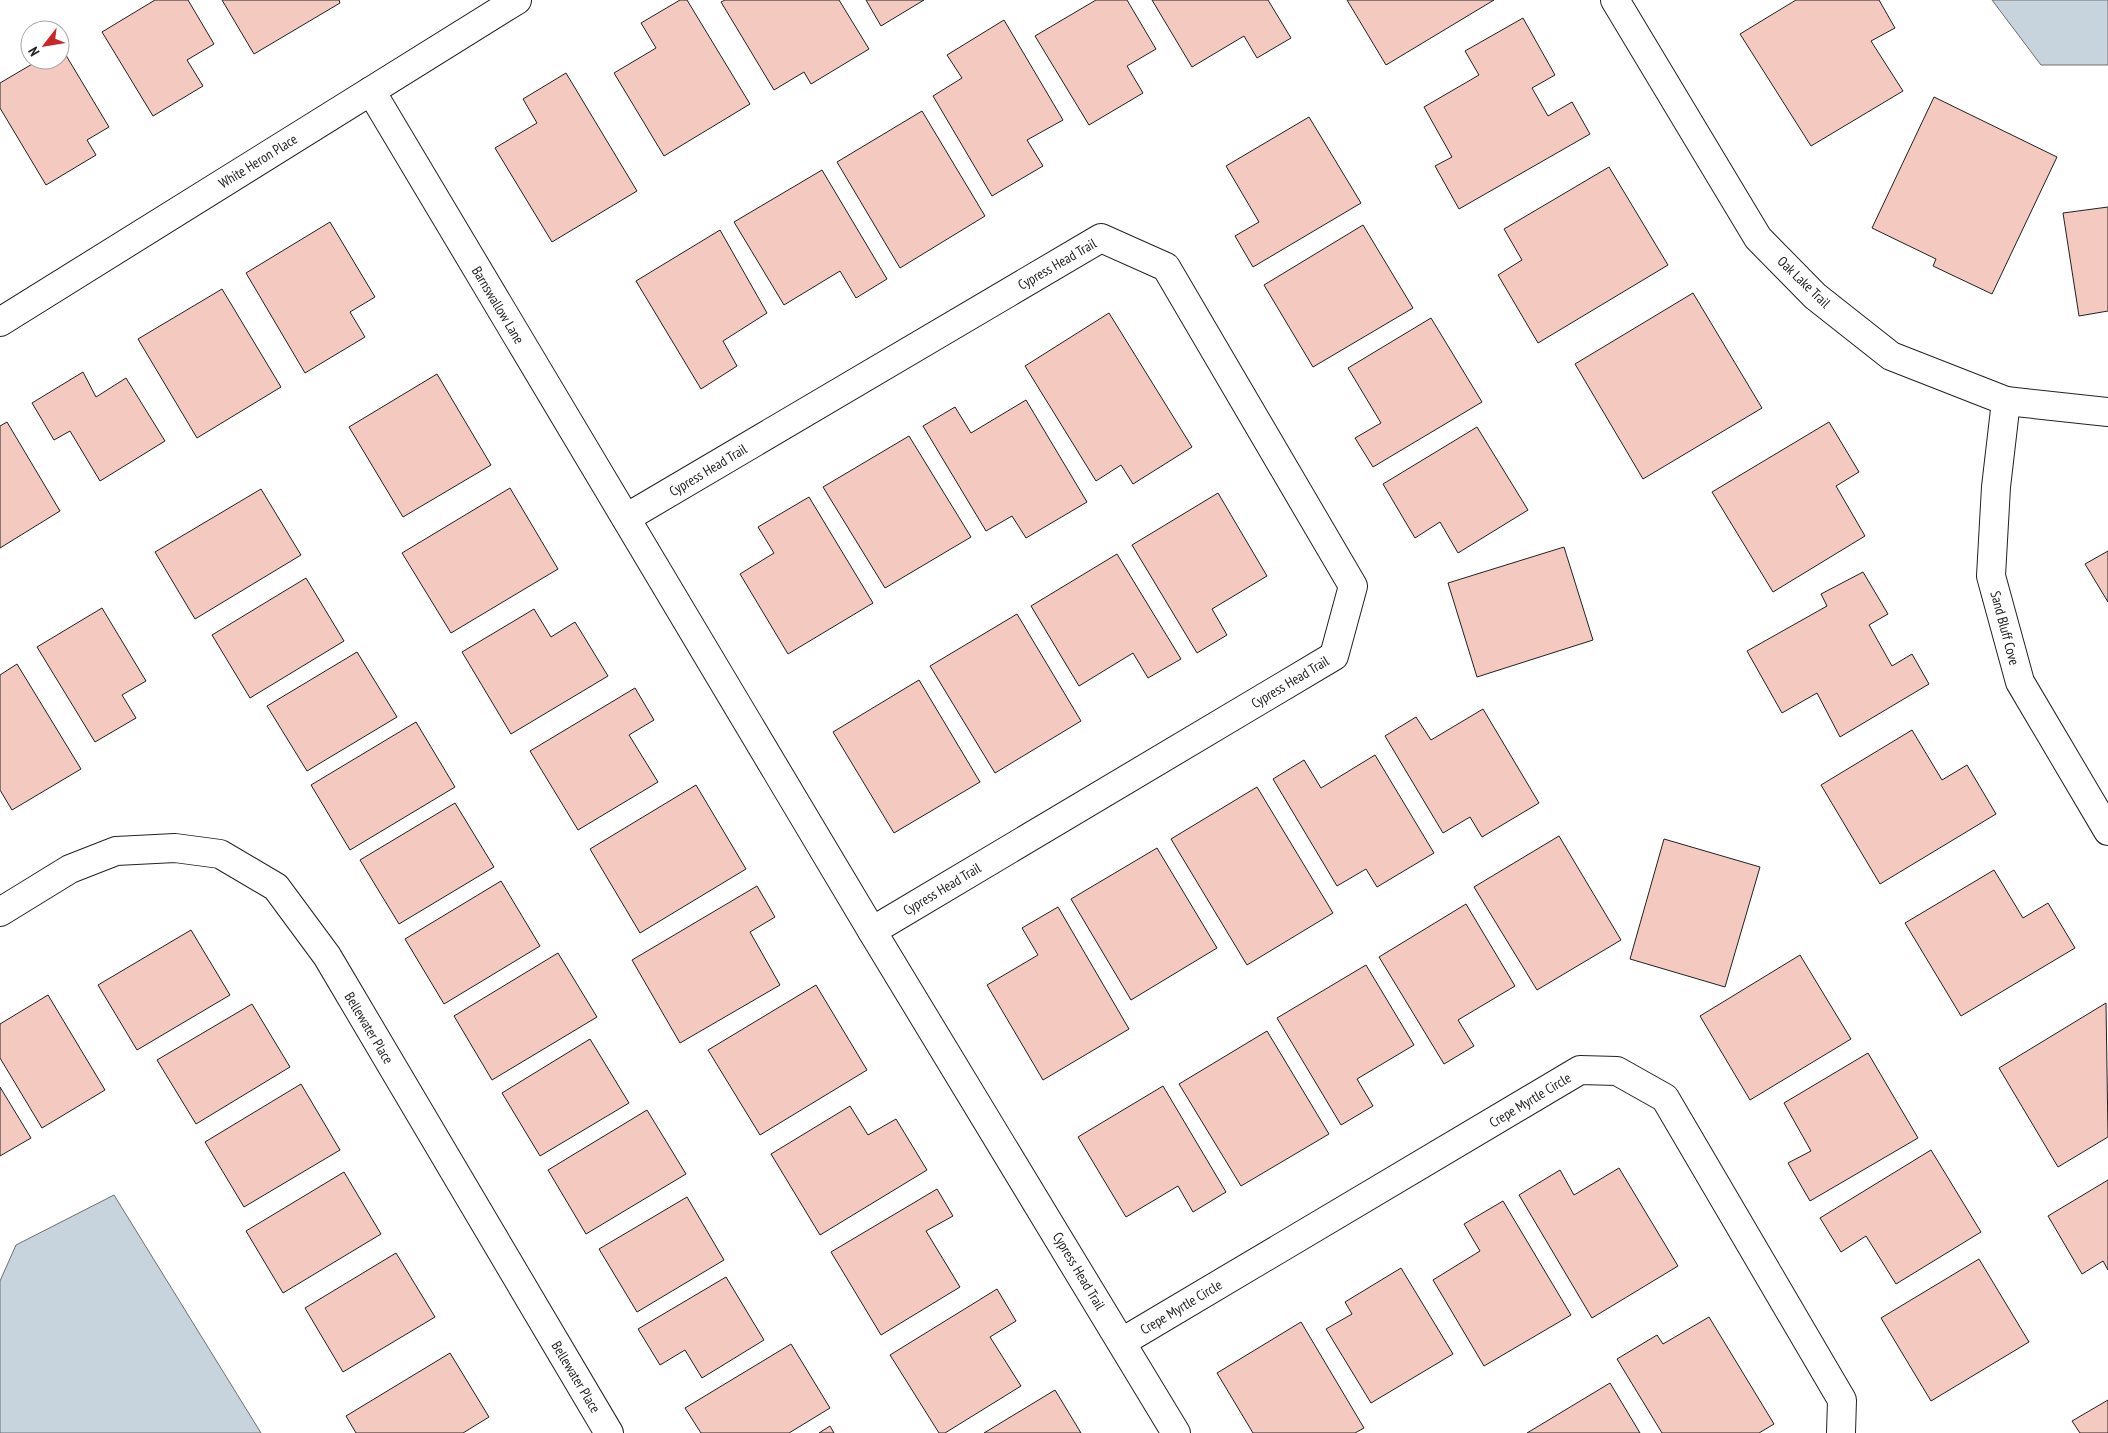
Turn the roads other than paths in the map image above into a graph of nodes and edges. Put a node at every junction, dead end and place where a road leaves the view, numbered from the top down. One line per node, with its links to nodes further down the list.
1 (517, 0): 3 (street, White Heron Place)
2 (1615, 0): 5 (street, Oak Lake Trail)
3 (371, 91): 4 (street, White Heron Place); 7 (street, Barnswallow Lane)
4 (0, 322)
5 (2006, 401): 6 (street, Oak Lake Trail); 8 (street, Sand Bluff Cove)
6 (2108, 412)
7 (626, 518): 10 (street, Cypress Head Trail); 10 (street, Cypress Head Trail)
8 (2108, 831)
9 (0, 912): 12 (street, Bellewater Place)
10 (872, 931): 11 (street, Cypress Head Trail)
11 (1122, 1342): 13 (street, Cypress Head Trail); 14 (street, Crepe Myrtle Circle)
12 (609, 1433)
13 (1176, 1433)
14 (1841, 1433)

